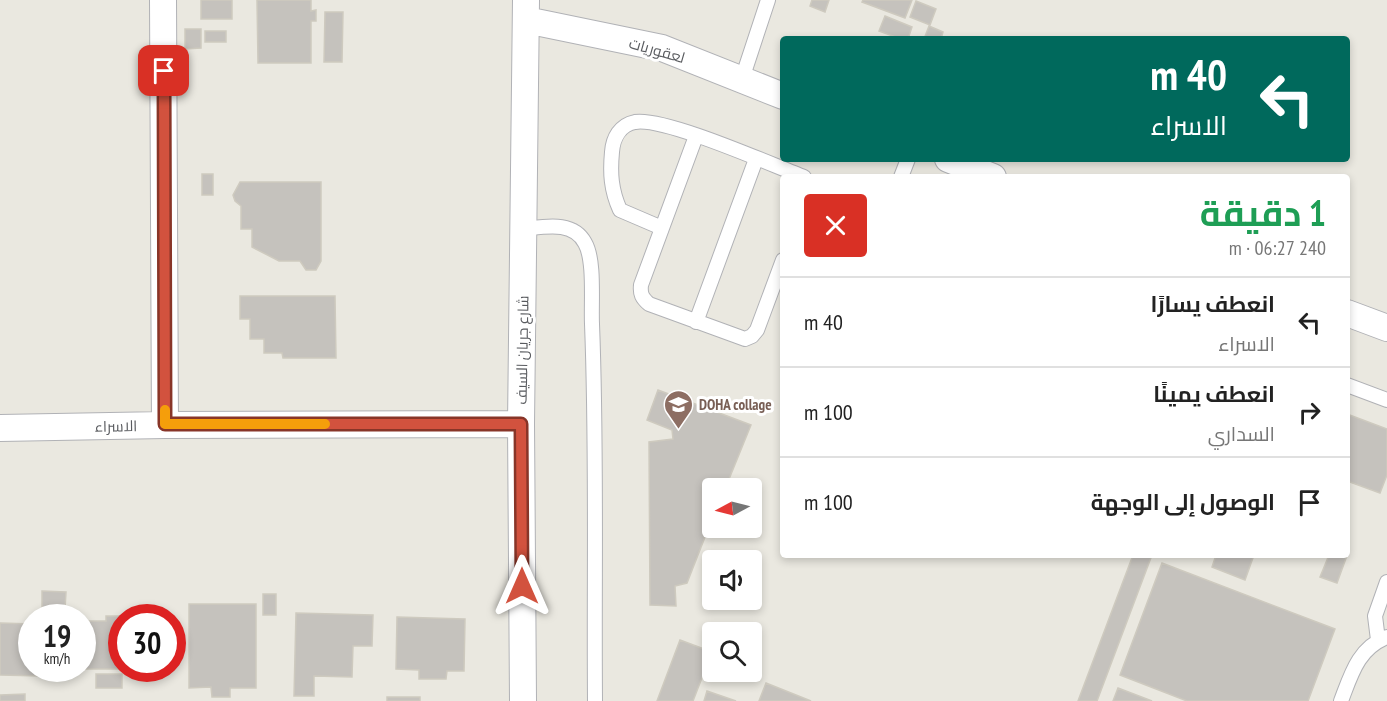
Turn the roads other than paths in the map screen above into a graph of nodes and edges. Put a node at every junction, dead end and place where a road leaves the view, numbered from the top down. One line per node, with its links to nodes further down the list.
1 (163, 0): 19 (street)
2 (768, 0): 4 (lane)
3 (526, 10): 4 (street, لعقوريات); 12 (street, شارع جريان السيف)
4 (742, 79): 5 (street, لعقوريات)
5 (780, 95)
6 (696, 136): 7 (lane); 11 (lane); 11 (lane)
7 (756, 159): 9 (lane); 15 (lane)
8 (956, 162): 10 (street)
9 (796, 174)
10 (986, 174)
11 (662, 228): 15 (lane)
12 (523, 229): 20 (street, شارع جريان السيف); 25 (lane)
13 (780, 268): 15 (lane)
14 (1350, 314): 16 (street)
15 (696, 322)
16 (1387, 328)
17 (1350, 386): 18 (lane)
18 (1387, 400)
19 (165, 424): 20 (street, الاسراء); 21 (street, الاسراء)
20 (521, 424): 24 (street, شارع جريان السيف)
21 (0, 428)
22 (1387, 582): 23 (lane)
23 (1383, 638): 26 (lane)
24 (523, 701)
25 (595, 701)
26 (1341, 701)

